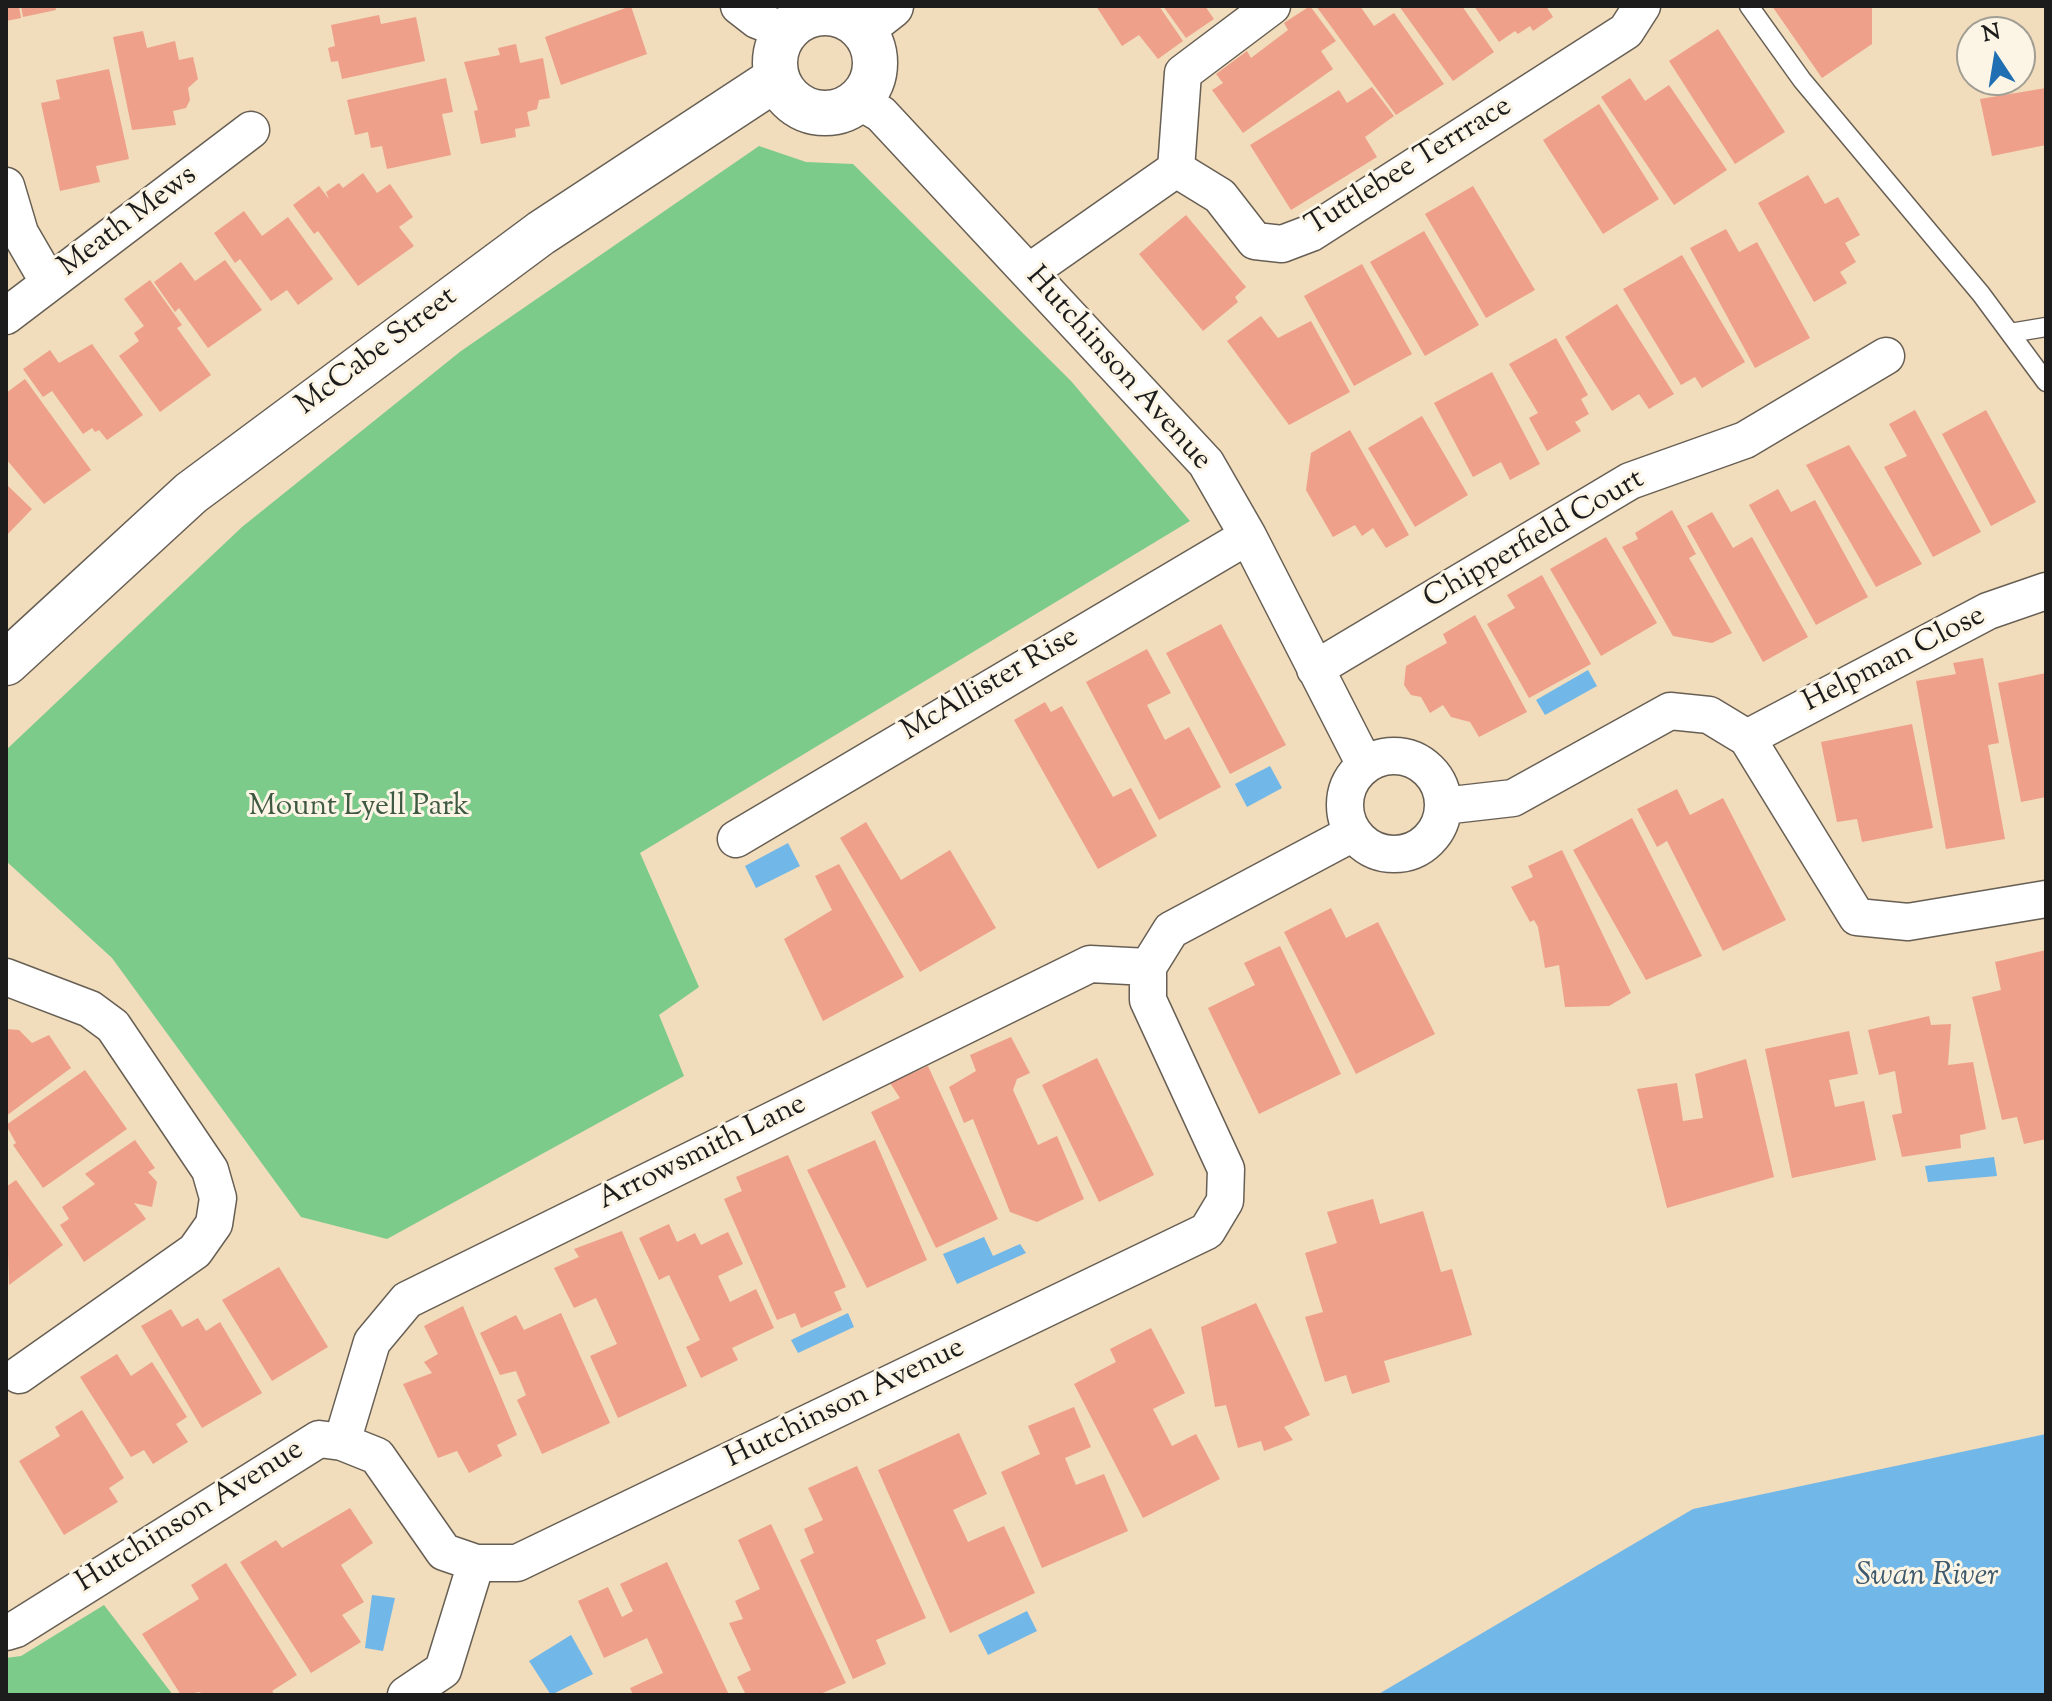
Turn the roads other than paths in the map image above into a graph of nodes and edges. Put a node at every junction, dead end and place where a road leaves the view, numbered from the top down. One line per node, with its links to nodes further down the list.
1 (739, 6): 6 (street)
2 (1272, 6): 10 (street)
3 (1642, 6): 10 (street, Tuttlebee Terrrace)
4 (1749, 6): 16 (lane)
5 (877, 17): 6 (street); 8 (street)
6 (785, 31): 7 (street)
7 (777, 78): 8 (street); 21 (street, McCabe Street)
8 (859, 101): 12 (street, Hutchinson Avenue)
9 (251, 130): 13 (street, Meath Mews)
10 (1176, 169): 12 (street)
11 (6, 186): 13 (street)
12 (1029, 272): 19 (street, Hutchinson Avenue)
13 (49, 283): 14 (street, Meath Mews)
14 (6, 316)
15 (2046, 327): 16 (lane)
16 (2010, 333): 18 (lane)
17 (1886, 356): 22 (street, Chipperfield Court)
18 (2046, 382)
19 (1248, 536): 22 (street, Hutchinson Avenue); 27 (street, McAllister Rise)
20 (2046, 591): 23 (street, Helpman Close)
21 (6, 663)
22 (1315, 669): 24 (street, Hutchinson Avenue)
23 (1747, 738): 25 (street); 28 (street)
24 (1365, 765): 25 (street); 26 (street)
25 (1443, 806): 26 (street)
26 (1353, 833): 29 (street)
27 (736, 839)
28 (2046, 899)
29 (1148, 967): 32 (street, Arrowsmith Lane); 33 (street, Hutchinson Avenue)
30 (6, 977): 31 (street)
31 (19, 1375)
32 (342, 1442): 33 (street, Hutchinson Avenue); 34 (street, Hutchinson Avenue)
33 (476, 1563): 37 (street)
34 (47, 1607): 35 (street, Hutchinson Avenue); 36 (street, Hutchinson Avenue)
35 (6, 1610)
36 (6, 1632)
37 (406, 1695)

